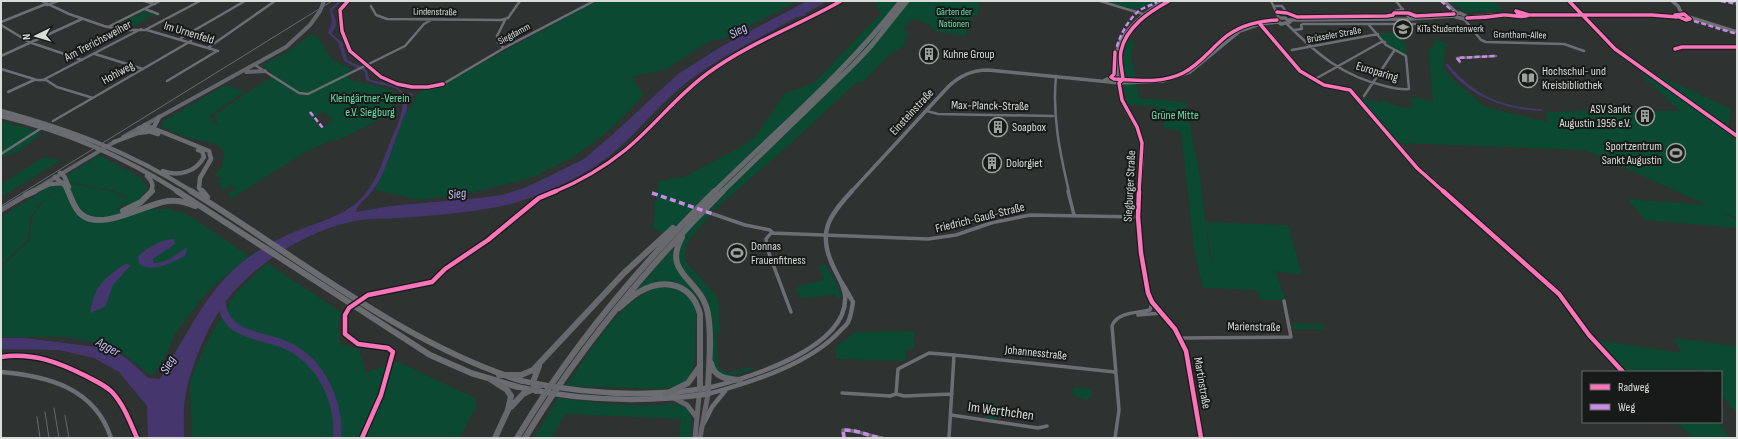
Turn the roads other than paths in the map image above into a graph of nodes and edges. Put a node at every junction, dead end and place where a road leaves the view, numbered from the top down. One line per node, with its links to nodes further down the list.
1 (42, 1): 19 (street, Im Urnenfeld)
2 (58, 1): 19 (street)
3 (144, 1): 20 (street)
4 (160, 1): 20 (street)
5 (200, 1): 47 (street)
6 (245, 1): 51 (street)
7 (275, 1): 55 (street)
8 (324, 1): 68 (main road)
9 (520, 1): 39 (street)
10 (594, 1): 58 (street, Siegdamm)
11 (901, 1): 105 (highway)
12 (907, 1): 112 (highway)
13 (1100, 1): 27 (street)
14 (1164, 1): 27 (street)
15 (1271, 1): 22 (street)
16 (1396, 1): 24 (street)
17 (1444, 1): 28 (street)
18 (1672, 1): 30 (street)
19 (47, 4): 35 (street, Im Urnenfeld); 42 (street)
20 (155, 4): 23 (street)
21 (371, 6): 38 (street, Lindenstraße)
22 (1274, 6): 24 (street); 40 (street)
23 (145, 9): 26 (street); 45 (street)
24 (1403, 9): 36 (street)
25 (1516, 12): 29 (street); 31 (street); 32 (street)
26 (158, 14)
27 (1142, 14): 73 (street, Siegburger Straße)
28 (1456, 14): 32 (street); 36 (street); 37 (street)
29 (1527, 14): 31 (street); 33 (street)
30 (1682, 14): 33 (street); 34 (street)
31 (1519, 15): 32 (street)
32 (1466, 16): 37 (street)
33 (1676, 16): 34 (street)
34 (1690, 18): 49 (street)
35 (82, 19): 45 (street, Im Urnenfeld); 54 (street)
36 (1410, 19): 41 (street)
37 (1464, 19): 61 (street, Grantham-Allee)
38 (430, 20): 39 (street, Lindenstraße); 72 (street)
39 (505, 20): 58 (street)
40 (1278, 20): 41 (street); 41 (street); 81 (street, Einsteinstraße)
41 (1288, 22): 48 (street, Europaring)
42 (1, 23): 54 (street)
43 (1419, 24): 44 (street)
44 (1369, 25): 48 (street); 50 (street, Europaring)
45 (108, 27): 46 (street, Im Urnenfeld)
46 (141, 29): 47 (street, Im Urnenfeld); 63 (street, Am Trerichsweiher)
47 (145, 30): 51 (street, Im Urnenfeld)
48 (1294, 30): 56 (street, Europaring)
49 (1737, 32)
50 (1378, 34): 53 (street, Europaring); 56 (street, Brüsseler Straße)
51 (180, 38): 52 (street, Im Urnenfeld)
52 (191, 41): 55 (street, Im Urnenfeld); 71 (street, Hohlweg)
53 (1385, 42): 62 (street, Europaring); 69 (street)
54 (32, 43): 64 (street); 66 (street)
55 (209, 47): 79 (street, Im Urnenfeld)
56 (1312, 47): 60 (street, Brüsseler Straße); 69 (street, Europaring)
57 (1737, 47): 59 (street)
58 (504, 48): 83 (street, Siegdamm)
59 (1675, 48)
60 (1292, 50)
61 (1584, 50)
62 (1394, 51): 82 (street); 82 (street, Europaring)
63 (95, 54): 66 (street, Am Trerichsweiher); 71 (street)
64 (1, 56)
65 (1496, 56): 67 (street)
66 (82, 60): 78 (street, Am Trerichsweiher)
67 (1460, 62)
68 (255, 65): 72 (street); 74 (main road)
69 (1339, 66): 76 (street); 82 (street, Europaring)
70 (1, 69): 77 (street)
71 (143, 69): 86 (street, Hohlweg)
72 (265, 71): 74 (main road)
73 (1118, 74): 80 (street, Einsteinstraße); 81 (street, Siegburger Straße)
74 (237, 75): 91 (main road)
75 (1056, 76): 80 (street, Einsteinstraße); 88 (street, Einsteinstraße); 90 (street)
76 (1317, 78)
77 (34, 80): 78 (street); 84 (street)
78 (43, 80): 86 (street)
79 (167, 81)
80 (1101, 81): 81 (street, Einsteinstraße)
81 (1119, 83): 111 (street, Siegburger Straße)
82 (1372, 83): 85 (street)
83 (442, 84)
84 (8, 92)
85 (1364, 96)
86 (93, 98): 92 (street, Hohlweg)
87 (1, 110): 97 (highway)
88 (927, 111): 90 (street, Max-Planck-Straße); 114 (street, Einsteinstraße)
89 (1, 116): 100 (highway)
90 (1053, 116): 110 (street)
91 (159, 118): 93 (main road); 96 (highway)
92 (53, 121)
93 (145, 125): 94 (main road); 96 (highway)
94 (139, 128): 96 (highway); 97 (main road)
95 (40, 130): 98 (street)
96 (152, 130): 97 (highway); 99 (highway); 106 (highway)
97 (113, 145): 99 (highway); 101 (main road)
98 (1, 154)
99 (149, 167): 106 (highway)
100 (140, 169): 101 (highway); 108 (highway)
101 (60, 174): 102 (main road)
102 (55, 177): 103 (highway); 104 (main road)
103 (63, 183): 104 (highway); 108 (highway)
104 (26, 194): 107 (main road)
105 (705, 201): 125 (highway); 130 (highway)
106 (217, 207): 129 (highway)
107 (1, 210)
108 (210, 213): 131 (highway)
109 (712, 214): 113 (street, Friedrich-Gauß-Straße)
110 (1074, 215): 111 (street, Friedrich-Gauß-Straße); 114 (street, Friedrich-Gauß-Straße)
111 (1138, 218): 117 (street, Siegburger Straße)
112 (695, 219): 121 (highway); 123 (highway)
113 (773, 233): 114 (street, Friedrich-Gauß-Straße); 118 (street)
114 (826, 235): 115 (street, Einsteinstraße)
115 (841, 281): 132 (street, Einsteinstraße); 135 (street, Einsteinstraße)
116 (1284, 301): 122 (street, Marienstraße)
117 (1152, 302): 119 (street, Siegburger Straße); 120 (street)
118 (791, 312)
119 (1163, 313): 120 (street); 122 (street, Martinstraße)
120 (1130, 314): 128 (street)
121 (603, 323): 126 (highway); 130 (highway)
122 (1180, 338): 159 (street, Martinstraße)
123 (709, 350): 132 (highway); 136 (highway)
124 (954, 355): 128 (street, Johannesstraße); 140 (street, Johannesstraße); 141 (street)
125 (543, 360): 129 (highway); 134 (highway)
126 (701, 364): 137 (highway); 139 (highway)
127 (1, 372): 149 (street)
128 (1115, 372): 158 (street)
129 (499, 375): 133 (highway)
130 (560, 375): 143 (highway)
131 (490, 379): 133 (highway); 144 (highway)
132 (740, 380): 136 (street, Einsteinstraße)
133 (520, 384): 134 (main road)
134 (535, 388): 139 (main road); 142 (main road); 144 (highway)
135 (726, 390): 136 (street, Einsteinstraße); 147 (street)
136 (708, 391): 137 (main road); 147 (main road)
137 (700, 393): 139 (main road); 142 (main road); 146 (main road)
138 (842, 393): 140 (street)
139 (666, 394)
140 (896, 394): 141 (street)
141 (952, 394): 145 (street)
142 (674, 398): 146 (main road)
143 (540, 406): 151 (highway); 152 (highway)
144 (508, 410): 150 (highway)
145 (951, 414): 148 (street, Im Werthchen); 157 (street)
146 (697, 418): 153 (main road)
147 (704, 424): 154 (main road)
148 (1047, 426)
149 (111, 438)
150 (495, 438)
151 (517, 438)
152 (526, 438)
153 (695, 438)
154 (700, 438)
155 (844, 438): 156 (street)
156 (882, 438)
157 (949, 438)
158 (1115, 438)
159 (1201, 438)

